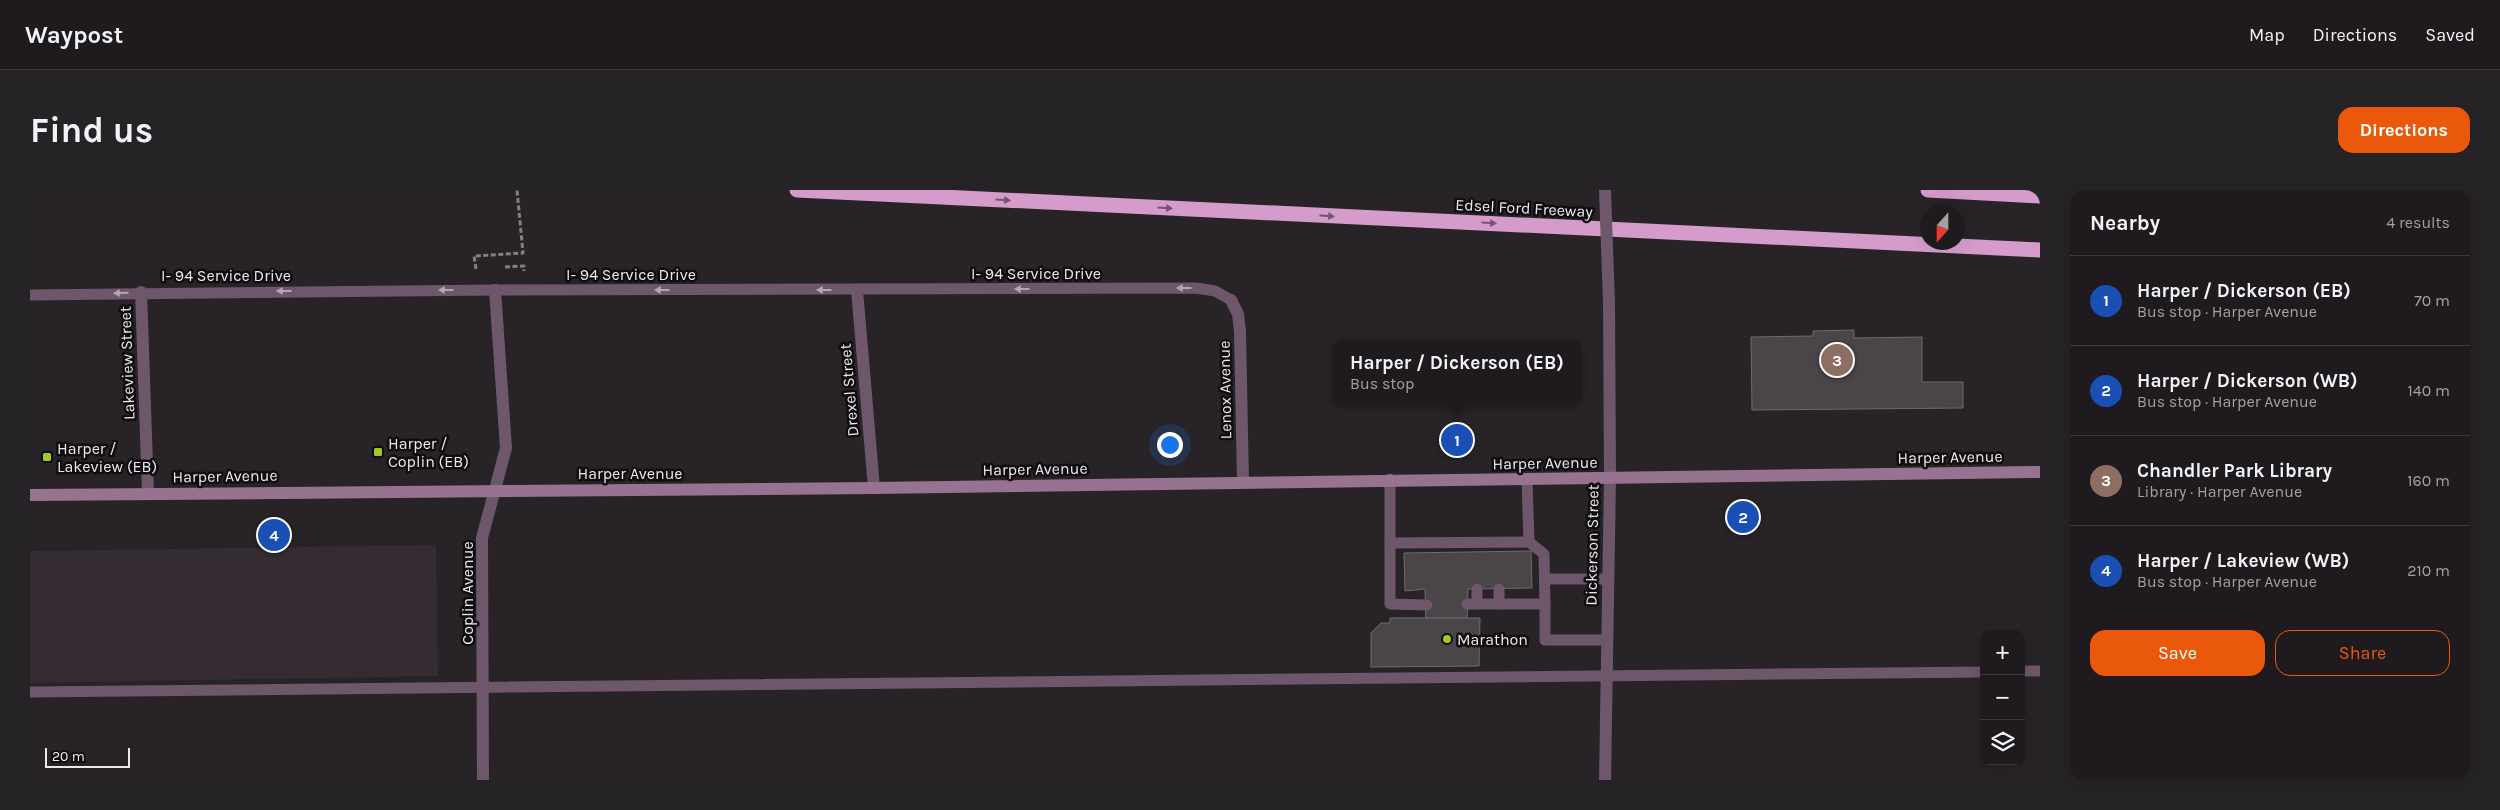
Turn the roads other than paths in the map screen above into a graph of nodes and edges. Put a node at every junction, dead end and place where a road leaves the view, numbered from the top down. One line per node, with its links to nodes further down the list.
1 (796, 190): 5 (highway, Edsel Ford Freeway, one-way to 5)
2 (1605, 190): 12 (street, Dickerson Street, bridge)
3 (1928, 190): 4 (highway)
4 (2040, 196)
5 (2040, 250)
6 (495, 290): 7 (lane, I- 94 Service Drive, one-way to 6); 8 (lane, I- 94 Service Drive, one-way to 8); 17 (street, Coplin Avenue)
7 (857, 290): 10 (lane, I- 94 Service Drive, one-way to 7); 16 (street, Drexel Street)
8 (141, 292): 9 (lane, I- 94 Service Drive, one-way to 9); 18 (street, Lakeview Street)
9 (30, 295)
10 (1231, 300): 15 (street, Lenox Avenue)
11 (2040, 472): 12 (main road, Harper Avenue)
12 (1610, 478): 14 (main road, Harper Avenue); 23 (street, Dickerson Street)
13 (1390, 479): 14 (main road, Harper Avenue); 15 (main road, Harper Avenue); 21 (lane)
14 (1527, 479): 20 (lane)
15 (1244, 482): 16 (main road, Harper Avenue)
16 (874, 488): 17 (main road, Harper Avenue)
17 (493, 491): 18 (main road, Harper Avenue); 34 (street, Coplin Avenue)
18 (148, 493): 19 (main road, Harper Avenue)
19 (30, 495)
20 (1529, 542): 21 (lane); 22 (lane)
21 (1390, 543): 28 (lane)
22 (1545, 579): 23 (lane); 27 (lane)
23 (1608, 579): 29 (street, Dickerson Street)
24 (1498, 588): 26 (lane)
25 (1477, 589): 26 (lane)
26 (1499, 604): 27 (lane)
27 (1545, 604): 29 (lane)
28 (1427, 605)
29 (1607, 640): 33 (street, Dickerson Street)
30 (2025, 671): 31 (lane)
31 (2040, 671)
32 (1980, 672): 33 (lane)
33 (1607, 676): 34 (lane); 37 (street, Dickerson Street)
34 (484, 686): 35 (lane); 36 (street, Coplin Avenue)
35 (30, 692)
36 (483, 780)
37 (1605, 780)

